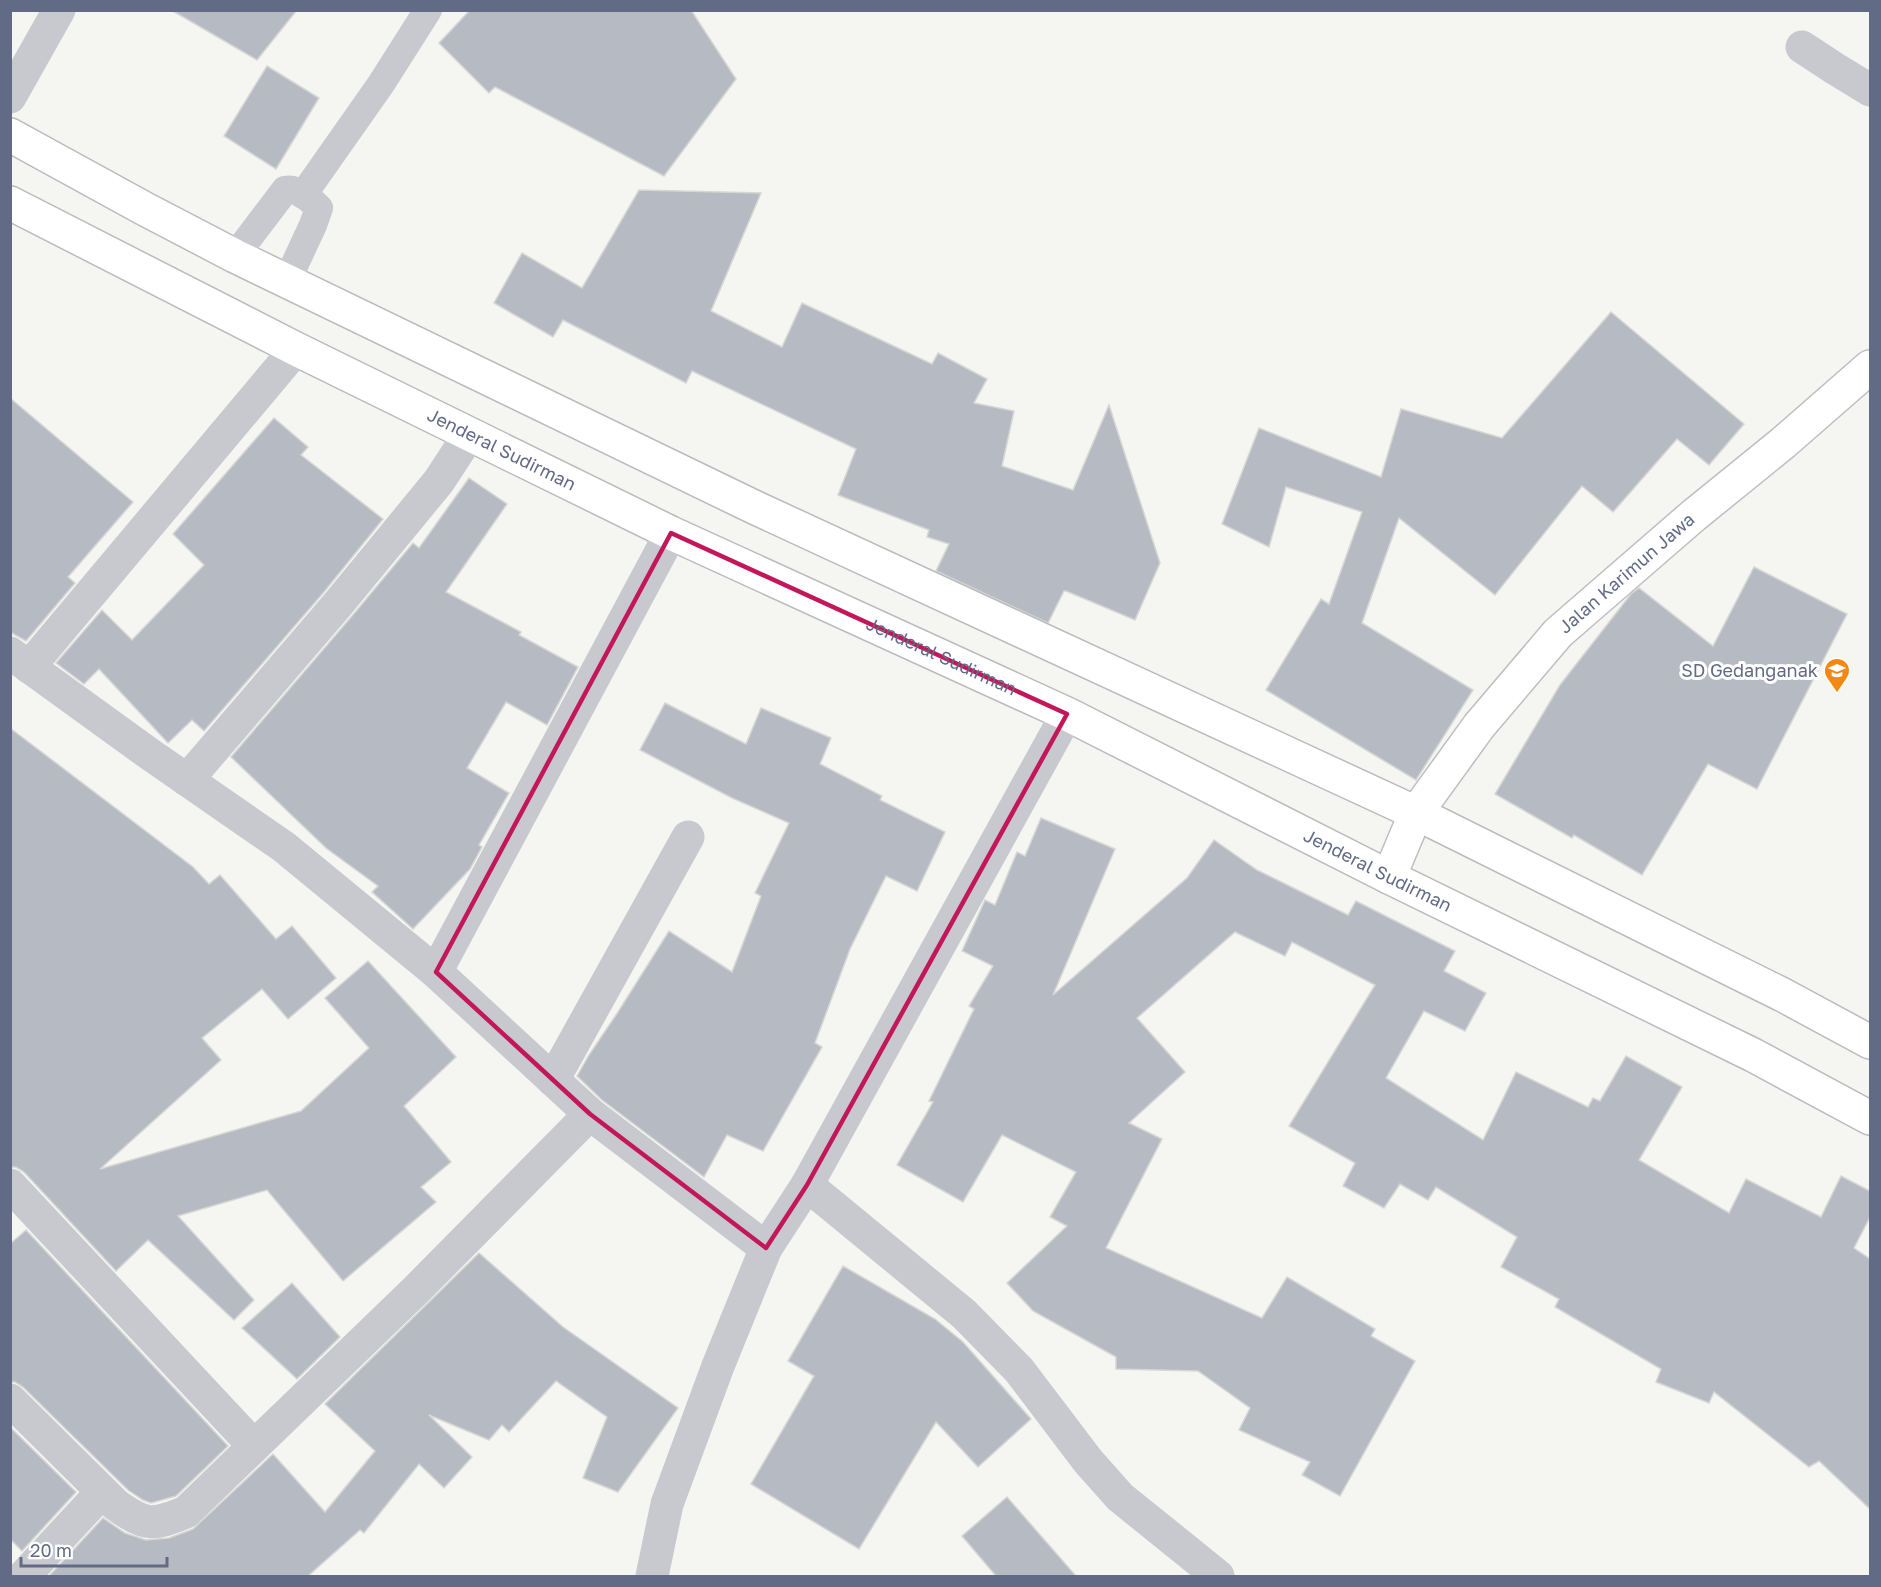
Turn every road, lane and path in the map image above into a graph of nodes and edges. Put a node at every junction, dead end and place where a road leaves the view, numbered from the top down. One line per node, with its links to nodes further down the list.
1 (59, 10): 5 (street)
2 (428, 10): 7 (lane)
3 (1802, 46): 4 (street)
4 (1870, 90)
5 (10, 97)
6 (10, 135): 9 (main road)
7 (303, 195): 9 (lane); 10 (lane)
8 (10, 203): 11 (main road, Jenderal Sudirman)
9 (235, 256): 10 (main road)
10 (287, 281): 18 (main road)
11 (296, 349): 13 (main road, Jenderal Sudirman); 15 (street)
12 (1870, 367): 18 (main road, Jalan Karimun Jawa)
13 (469, 435): 14 (main road, Jenderal Sudirman); 17 (street)
14 (671, 533): 16 (main road, Jenderal Sudirman); 21 (street)
15 (20, 660): 17 (street)
16 (1067, 714): 20 (main road, Jenderal Sudirman); 27 (street)
17 (188, 780): 21 (street)
18 (1416, 813): 20 (main road, Jalan Karimun Jawa); 22 (main road)
19 (688, 837): 23 (street)
20 (1389, 877): 25 (main road, Jenderal Sudirman)
21 (436, 972): 23 (street)
22 (1870, 1042)
23 (553, 1080): 24 (street)
24 (590, 1114): 28 (street); 30 (street)
25 (1870, 1118)
26 (10, 1185): 30 (street)
27 (807, 1185): 28 (street); 34 (street)
28 (766, 1248): 33 (street)
29 (10, 1400): 31 (street)
30 (254, 1446): 31 (street)
31 (102, 1492): 32 (street)
32 (24, 1576)
33 (652, 1576)
34 (1218, 1576)

